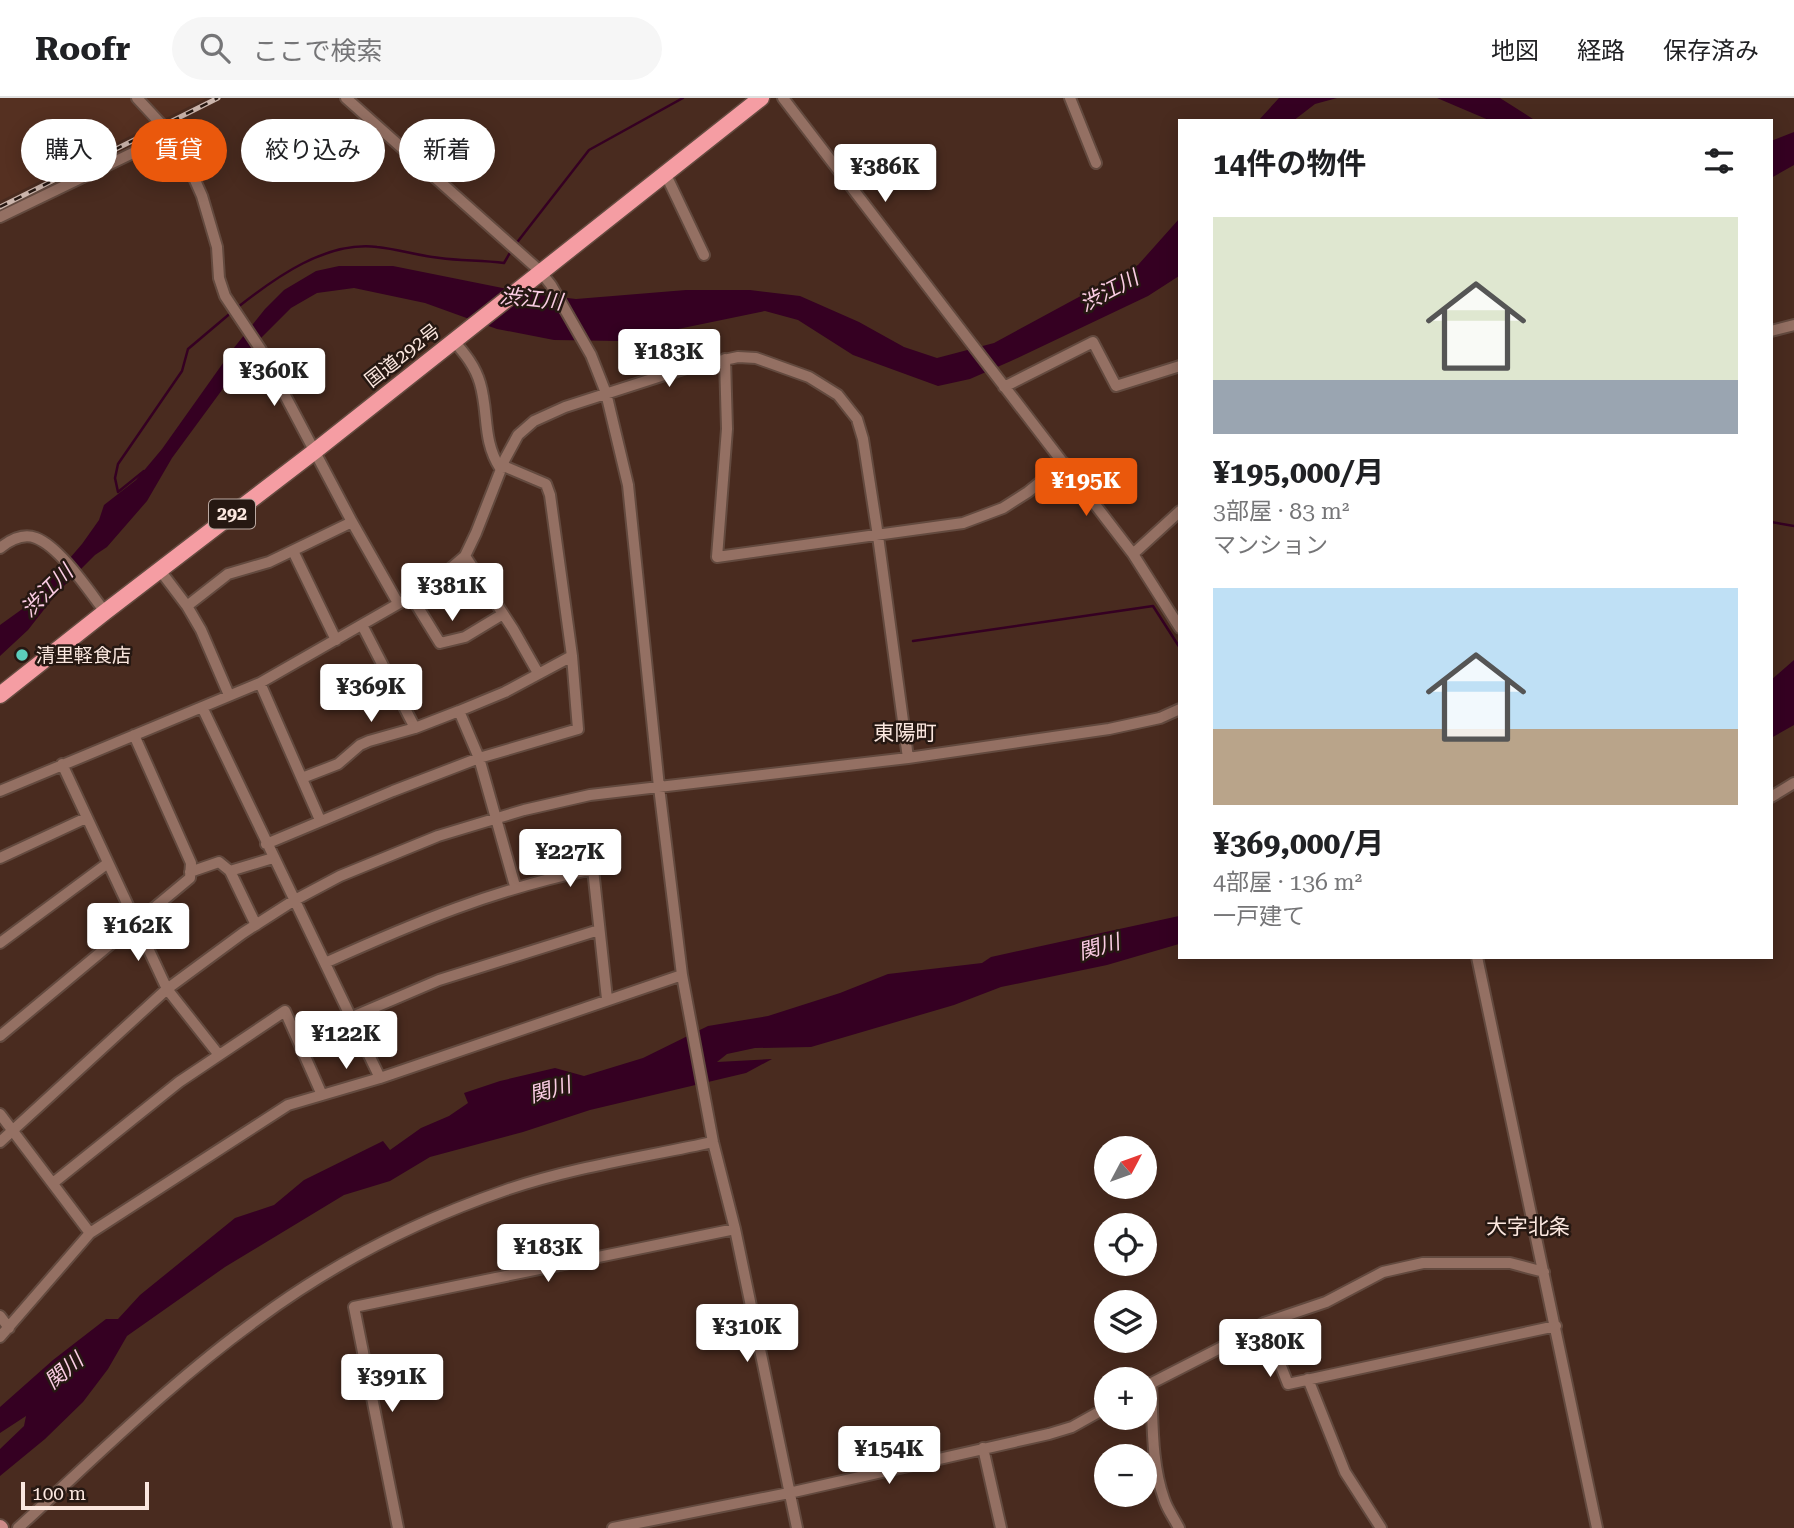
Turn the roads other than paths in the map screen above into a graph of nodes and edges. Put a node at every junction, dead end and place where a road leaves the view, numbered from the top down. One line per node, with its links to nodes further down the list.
1 (136, 98): 6 (street)
2 (346, 98): 13 (street)
3 (761, 98): 9 (highway, 国道292号 / 292)
4 (783, 98): 19 (street)
5 (1070, 98): 8 (street)
6 (156, 119)
7 (131, 153): 11 (street)
8 (1097, 163)
9 (666, 175): 12 (street); 13 (highway, 国道292号 / 292)
10 (195, 182): 21 (street)
11 (0, 217)
12 (704, 255)
13 (540, 271): 16 (highway, 国道292号 / 292); 20 (street)
14 (1794, 325): 15 (street)
15 (1773, 330)
16 (459, 337): 21 (highway, 国道292号 / 292); 23 (street)
17 (725, 359): 20 (street); 26 (street); 26 (street)
18 (1178, 367): 19 (street)
19 (1004, 387): 22 (street)
20 (606, 393): 23 (street); 55 (street)
21 (315, 451): 25 (street); 31 (highway, 国道292号 / 292)
22 (1064, 463): 26 (street); 29 (street)
23 (500, 468): 30 (street); 40 (street)
24 (1178, 513): 29 (street)
25 (352, 522): 28 (street); 33 (street)
26 (878, 536): 51 (street)
27 (0, 548): 35 (street)
28 (293, 551): 34 (street); 39 (street)
29 (1133, 554): 38 (street)
30 (464, 556): 32 (street); 36 (street)
31 (159, 569): 34 (street); 35 (highway, 国道292号 / 292)
32 (411, 596): 33 (street); 36 (street)
33 (398, 603): 37 (street)
34 (187, 606): 44 (street)
35 (105, 612): 43 (highway, 国道292号 / 292)
36 (503, 614): 41 (street)
37 (362, 625): 39 (street); 48 (street)
38 (1178, 625)
39 (336, 640): 42 (street)
40 (572, 656): 41 (street); 50 (street)
41 (538, 673): 47 (street)
42 (260, 683): 44 (street); 53 (street)
43 (0, 695)
44 (229, 695): 45 (street)
45 (202, 707): 49 (street); 61 (street)
46 (1178, 710): 51 (street)
47 (459, 711): 48 (street); 50 (street)
48 (415, 728): 53 (street)
49 (134, 735): 52 (street); 66 (street)
50 (479, 758): 58 (street); 60 (street)
51 (908, 758): 55 (street)
52 (62, 764): 56 (street); 59 (street)
53 (302, 778): 60 (street)
54 (1794, 783): 57 (street)
55 (659, 787): 58 (street); 75 (street)
56 (0, 791)
57 (1773, 796)
58 (496, 817): 67 (street); 68 (street)
59 (86, 818): 62 (street); 64 (street)
60 (320, 820): 61 (street)
61 (266, 844): 63 (street)
62 (0, 858)
63 (273, 858): 65 (street); 68 (street)
64 (108, 863): 69 (street); 72 (street)
65 (230, 871): 66 (street); 70 (street)
66 (190, 872): 69 (street)
67 (515, 886): 71 (street); 74 (street)
68 (293, 901): 70 (street); 74 (street)
69 (136, 923): 76 (street); 79 (street)
70 (256, 925): 76 (street)
71 (599, 930): 77 (street); 78 (street)
72 (0, 943)
73 (1478, 959): 90 (street)
74 (325, 963): 78 (street)
75 (682, 979): 77 (street); 86 (street)
76 (167, 989): 80 (street); 84 (street)
77 (607, 999): 81 (street)
78 (352, 1017): 81 (street)
79 (0, 1036)
80 (219, 1055): 82 (street); 87 (street)
81 (380, 1078): 82 (street)
82 (322, 1095): 89 (street)
83 (0, 1114): 84 (street)
84 (12, 1130): 85 (street); 87 (street)
85 (0, 1142)
86 (713, 1142): 88 (street); 102 (street)
87 (53, 1183): 89 (street)
88 (735, 1229): 101 (street); 103 (street)
89 (90, 1233): 94 (street)
90 (1544, 1272): 92 (street); 93 (street)
91 (0, 1317): 94 (street)
92 (1264, 1323): 96 (street); 97 (street)
93 (1556, 1326): 96 (street); 109 (street)
94 (9, 1328): 95 (street)
95 (0, 1336)
96 (1308, 1379): 108 (street)
97 (1157, 1380)
98 (1094, 1415): 100 (street)
99 (1152, 1430): 107 (street)
100 (982, 1448): 101 (street); 106 (street)
101 (789, 1493): 104 (street); 105 (street)
102 (18, 1528)
103 (398, 1528)
104 (613, 1528)
105 (797, 1528)
106 (1000, 1528)
107 (1179, 1528)
108 (1381, 1528)
109 (1597, 1528)

